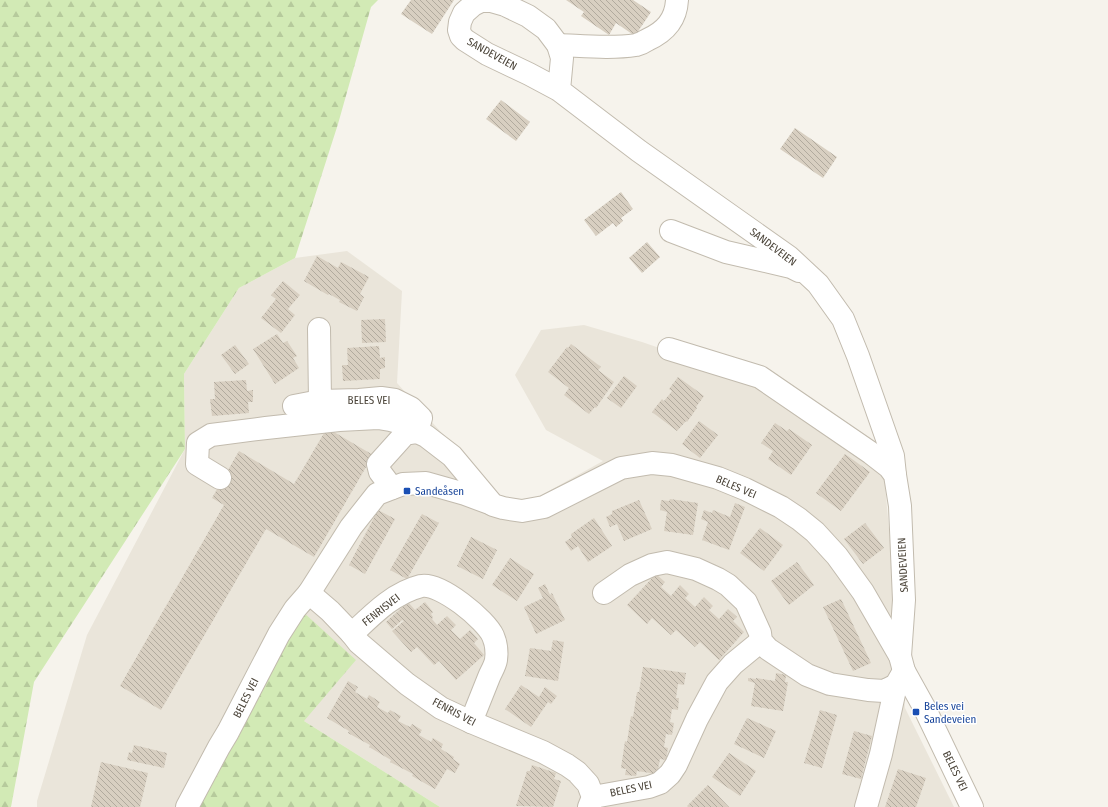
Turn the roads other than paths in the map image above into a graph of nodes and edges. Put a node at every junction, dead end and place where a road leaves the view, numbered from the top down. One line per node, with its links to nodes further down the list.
1 (677, 0): 2 (street)
2 (558, 45): 3 (street, SANDEVEIEN); 3 (street, SANDEVEIEN)
3 (559, 90): 5 (street, SANDEVEIEN)
4 (671, 231): 5 (street)
5 (818, 284): 11 (street, SANDEVEIEN)
6 (319, 328): 8 (street)
7 (669, 349): 11 (street)
8 (320, 401): 9 (street, BELES VEI); 10 (street, BELES VEI)
9 (294, 406)
10 (417, 432): 12 (street); 13 (street); 14 (street)
11 (895, 474): 19 (street, SANDEVEIEN)
12 (220, 478)
13 (392, 488): 14 (street, BELES VEI); 16 (street, BELES VEI)
14 (493, 505): 19 (street, BELES VEI)
15 (604, 593): 18 (street)
16 (313, 596): 17 (street, FENRIS VEI); 22 (street, BELES VEI)
17 (352, 634): 20 (street, FENRIS VEI); 20 (street, FENRISVEI)
18 (761, 641): 19 (street); 21 (street, BELES VEI)
19 (900, 670): 23 (street, SANDEVEIEN); 24 (street, BELES VEI)
20 (471, 722): 21 (street, FENRIS VEI)
21 (591, 802)
22 (187, 807)
23 (866, 807)
24 (972, 807)

